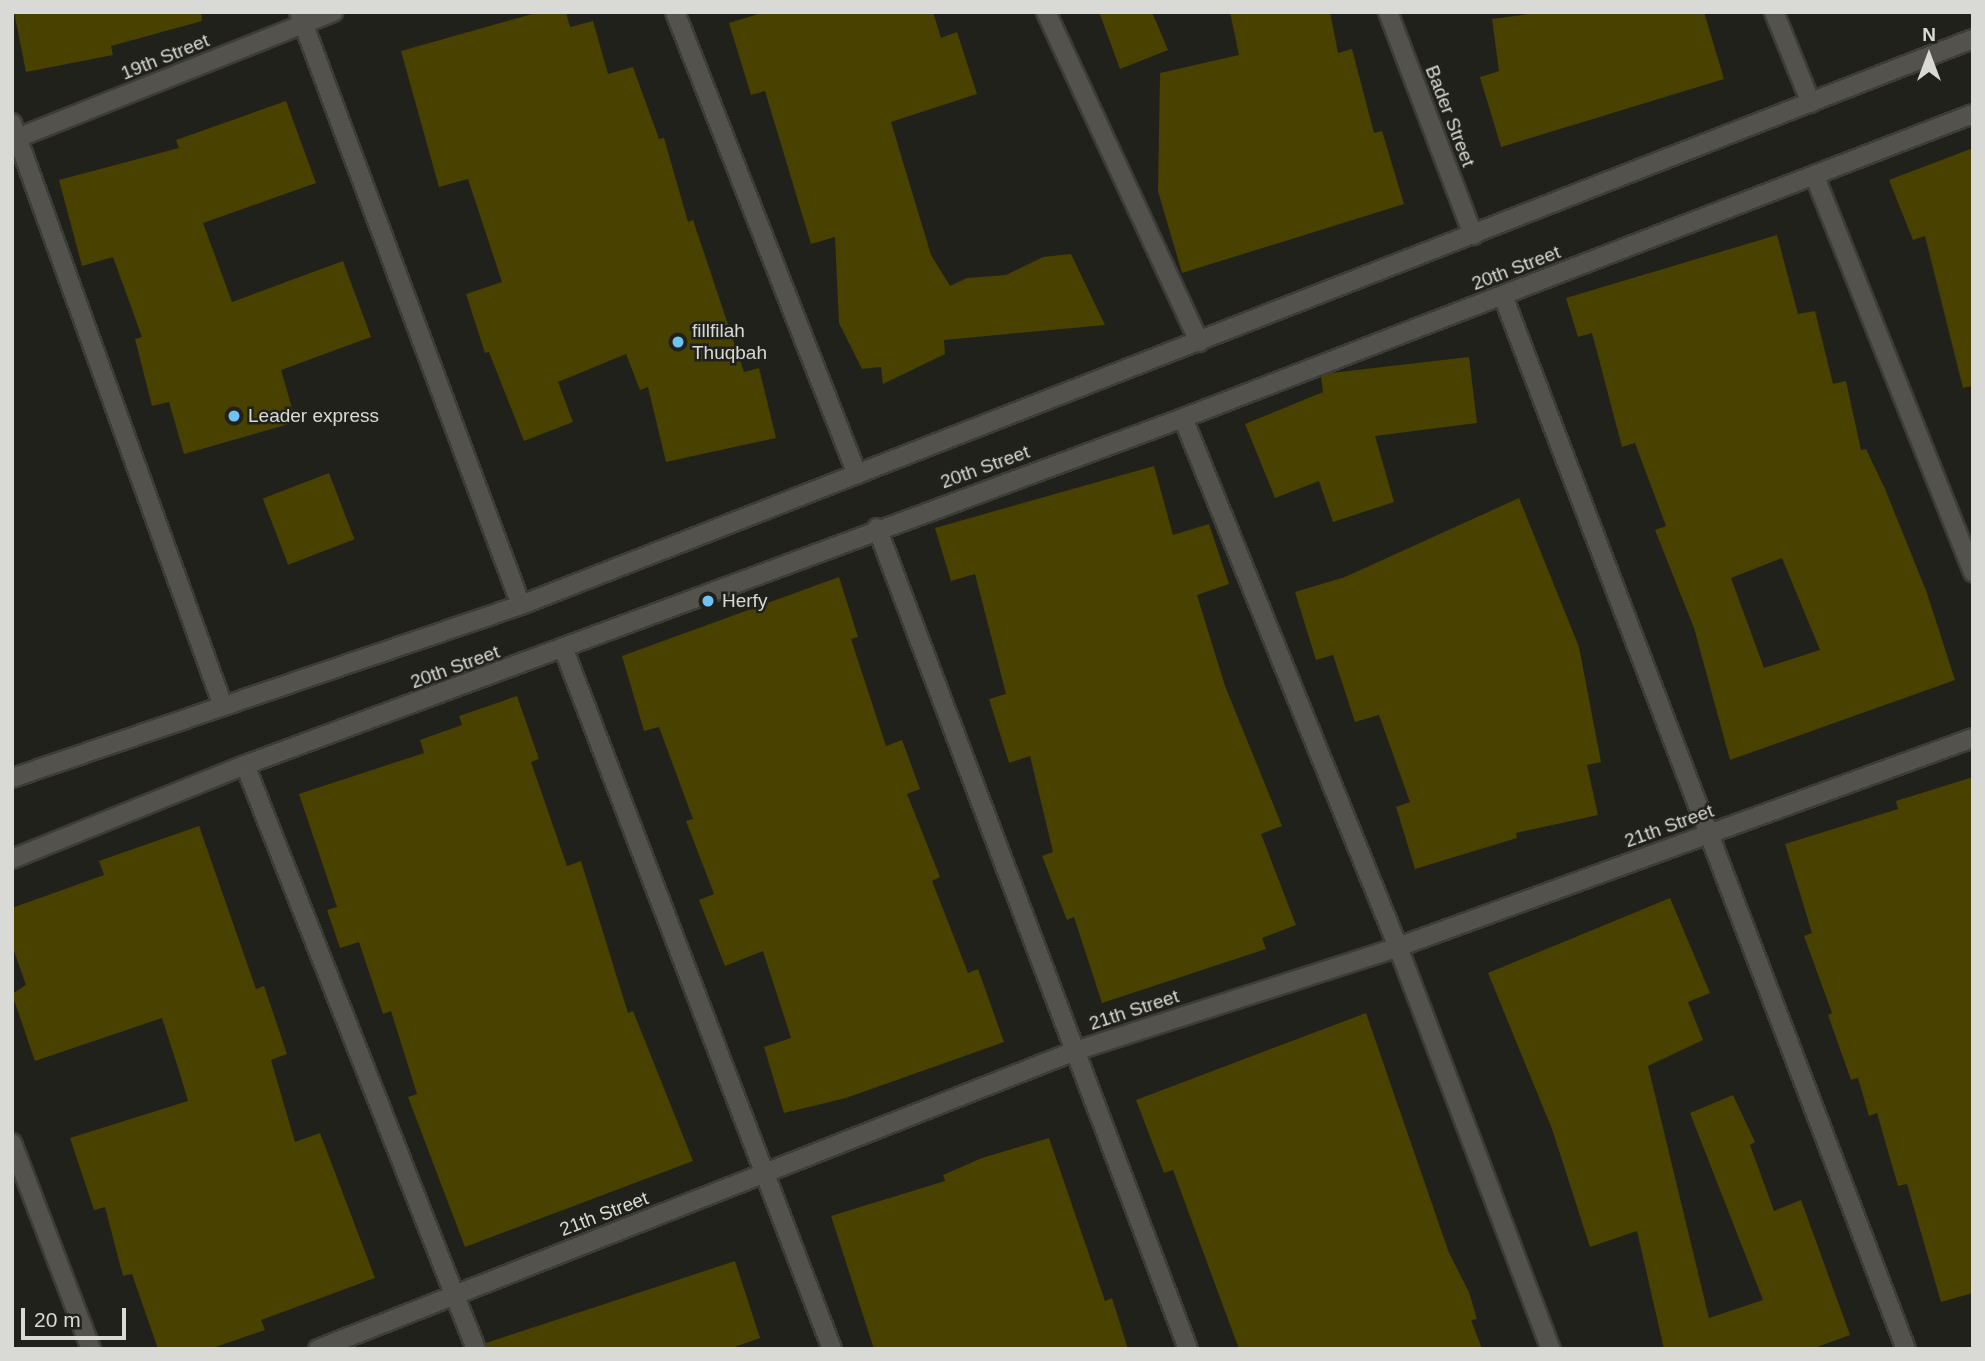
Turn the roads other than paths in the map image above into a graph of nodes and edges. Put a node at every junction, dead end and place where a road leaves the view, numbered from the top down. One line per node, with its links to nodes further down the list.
1 (333, 12): 6 (street, 19th Street)
2 (676, 12): 16 (street)
3 (1046, 12): 14 (street)
4 (1388, 12): 12 (street, Bader Street)
5 (1774, 12): 8 (street)
6 (301, 18): 10 (street, 19th Street); 19 (street)
7 (1973, 39): 8 (street, 20th Street)
8 (1811, 103): 12 (street, 20th Street)
9 (1973, 114): 11 (street, 20th Street)
10 (14, 134): 21 (street)
11 (1815, 177): 13 (street, 20th Street); 18 (street)
12 (1473, 234): 14 (street, 20th Street)
13 (1503, 296): 15 (street, 20th Street); 25 (street)
14 (1199, 342): 16 (street, 20th Street)
15 (1183, 418): 17 (street, 20th Street); 27 (street)
16 (857, 475): 19 (street, 20th Street)
17 (877, 528): 20 (street, 20th Street); 28 (street)
18 (1973, 573)
19 (521, 606): 21 (street, 20th Street)
20 (564, 650): 23 (street, 20th Street); 30 (street)
21 (223, 706): 24 (street, 20th Street)
22 (1973, 738): 25 (street, 21th Street)
23 (245, 765): 26 (street, 20th Street); 31 (street)
24 (12, 778)
25 (1711, 834): 27 (street, 21th Street); 38 (street)
26 (12, 859)
27 (1398, 947): 28 (street, 21th Street); 37 (street)
28 (1075, 1051): 30 (street, 21th Street); 36 (street)
29 (12, 1143): 32 (street)
30 (765, 1173): 31 (street, 21th Street); 35 (street)
31 (456, 1295): 33 (street, 21th Street); 34 (street)
32 (91, 1349)
33 (318, 1349)
34 (476, 1349)
35 (832, 1349)
36 (1188, 1349)
37 (1550, 1349)
38 (1906, 1349)

